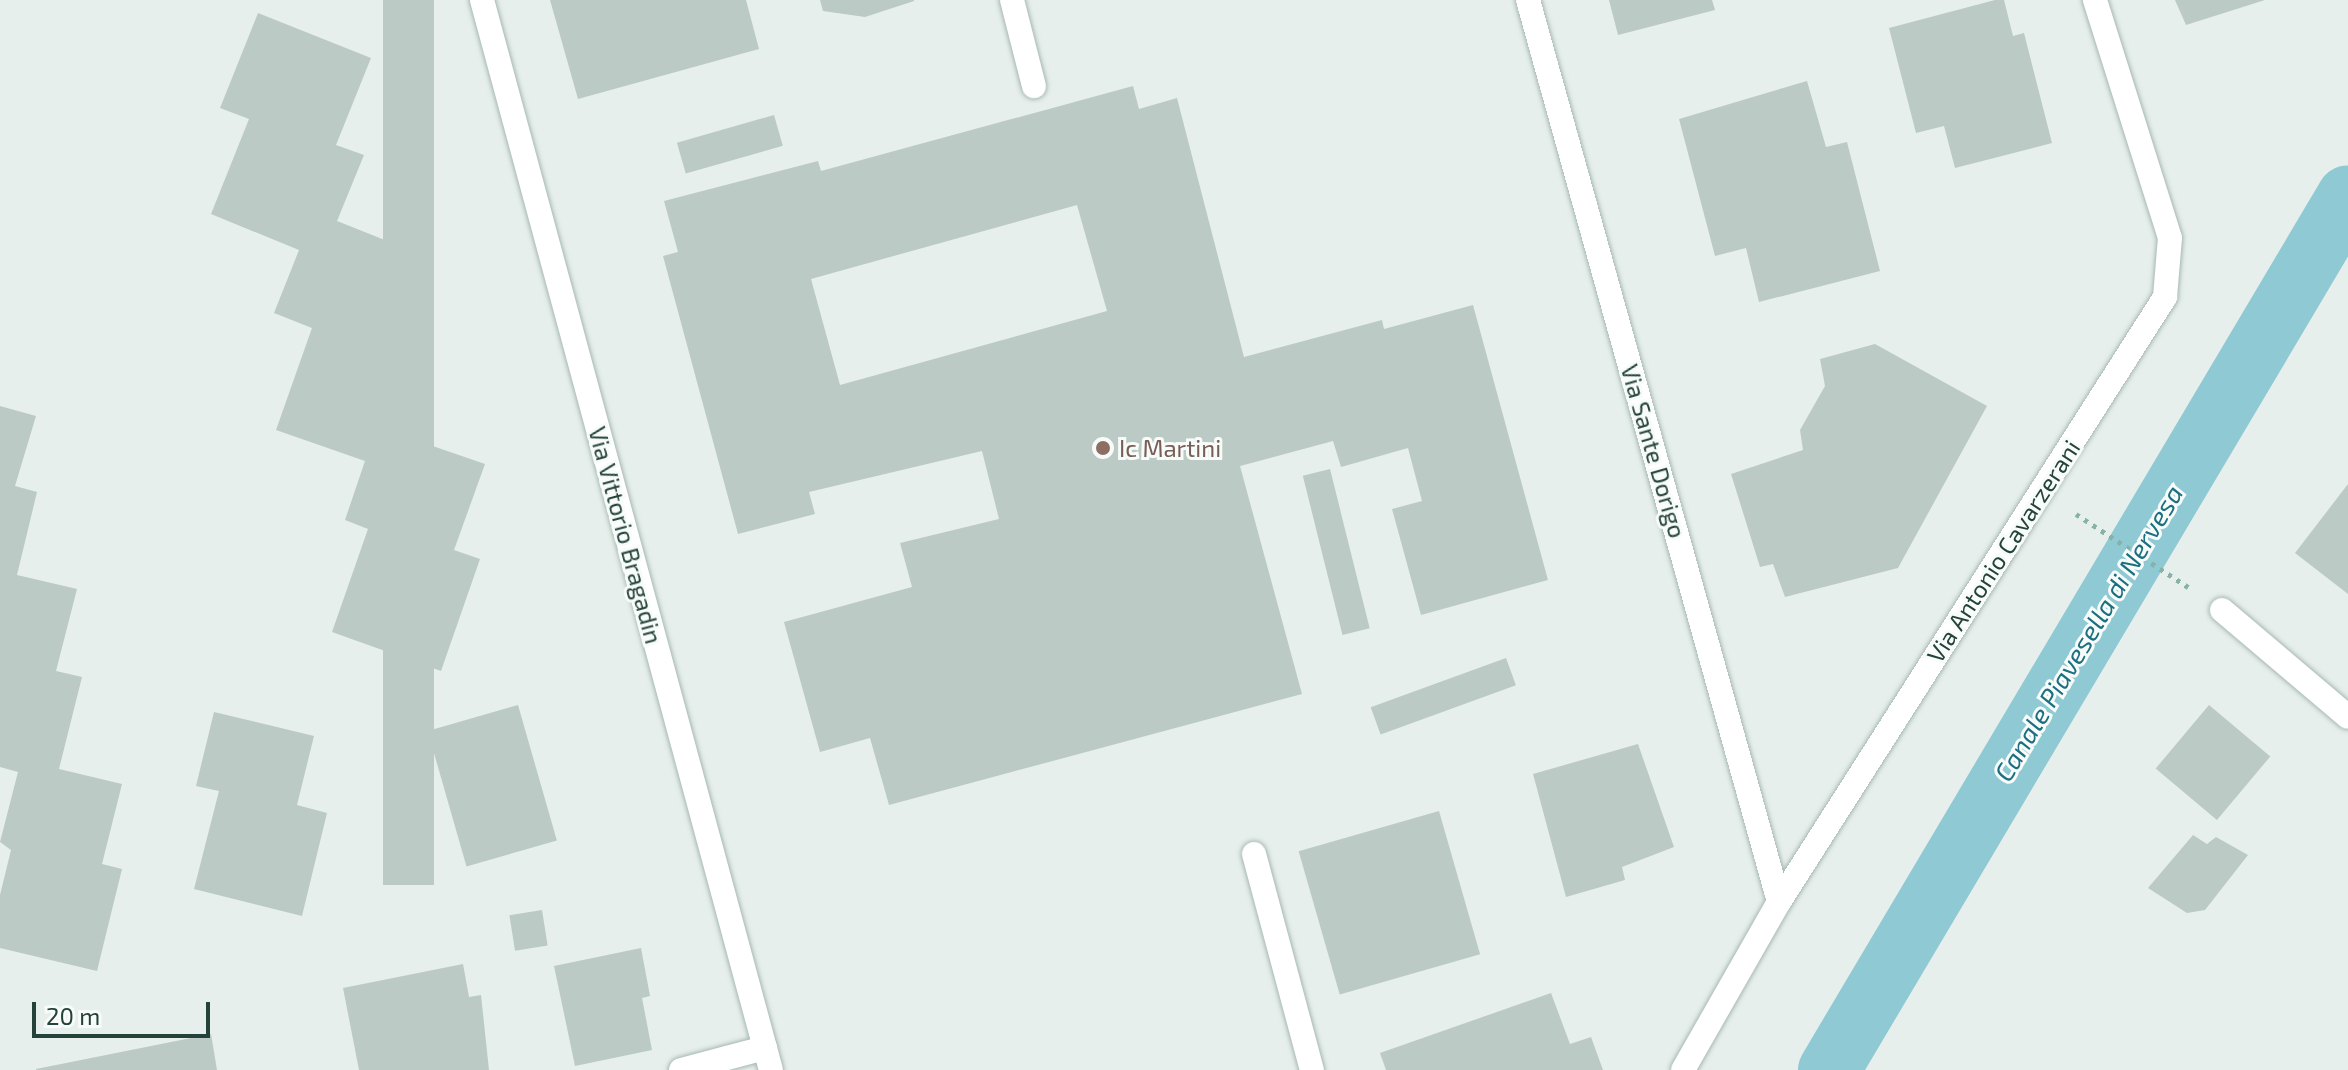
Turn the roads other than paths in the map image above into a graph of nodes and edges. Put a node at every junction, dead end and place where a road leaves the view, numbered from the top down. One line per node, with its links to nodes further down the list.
1 (482, 0): 10 (street, Via Vittorio Bragadin)
2 (1012, 0): 5 (street)
3 (1528, 0): 9 (street, Via Sante Dorigo)
4 (2095, 0): 9 (street, Via Antonio Cavarzerani)
5 (1034, 86)
6 (2222, 610): 7 (street)
7 (2348, 717)
8 (1254, 854): 12 (street)
9 (1779, 902): 13 (street, Via Antonio Cavarzerani)
10 (768, 1059): 11 (street)
11 (681, 1070)
12 (1312, 1070)
13 (1683, 1070)

